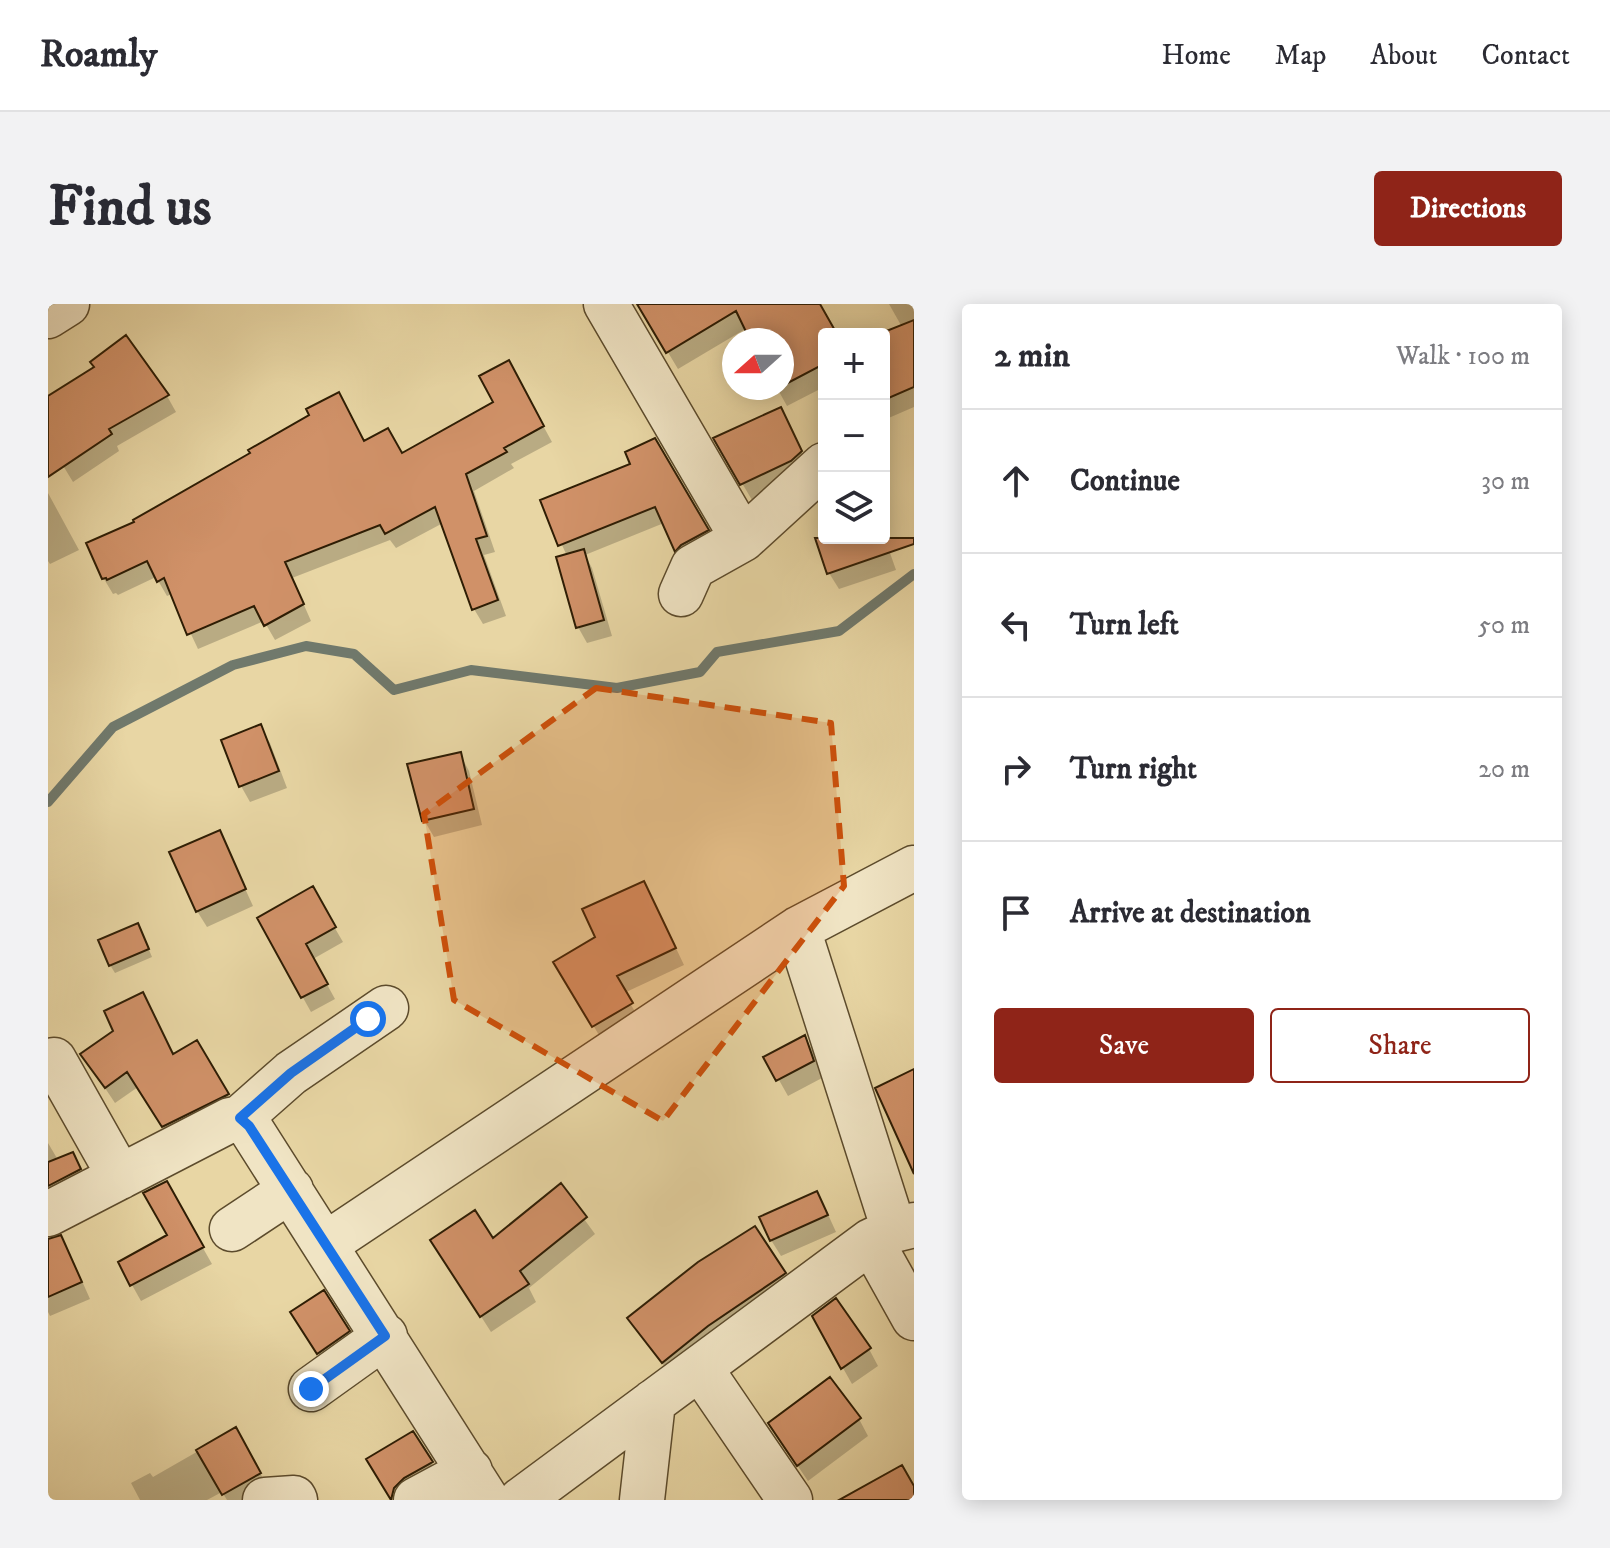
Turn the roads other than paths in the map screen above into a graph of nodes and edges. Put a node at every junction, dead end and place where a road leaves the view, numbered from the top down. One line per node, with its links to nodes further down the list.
1 (67, 304): 3 (street)
2 (606, 304): 5 (street)
3 (48, 316)
4 (818, 470): 5 (street)
5 (743, 539): 6 (street)
6 (681, 594)
7 (914, 868): 8 (street)
8 (798, 929): 16 (street); 17 (street)
9 (386, 1008): 11 (street)
10 (54, 1060): 12 (street)
11 (240, 1118): 12 (street); 13 (street)
12 (120, 1177): 14 (street)
13 (291, 1190): 15 (street); 17 (street)
14 (48, 1214)
15 (232, 1229)
16 (893, 1232): 18 (street); 20 (street)
17 (326, 1244): 19 (street)
18 (914, 1318)
19 (385, 1336): 21 (street); 23 (street)
20 (700, 1368): 22 (street); 29 (street)
21 (311, 1389)
22 (653, 1402): 27 (street); 28 (street)
23 (479, 1486): 26 (street)
24 (265, 1500): 25 (street)
25 (295, 1500)
26 (416, 1500)
27 (521, 1500)
28 (642, 1500)
29 (790, 1500)

